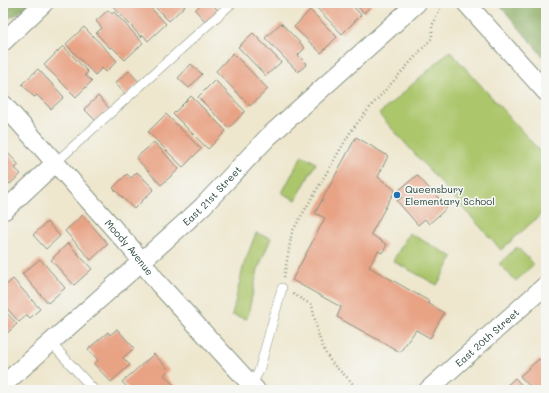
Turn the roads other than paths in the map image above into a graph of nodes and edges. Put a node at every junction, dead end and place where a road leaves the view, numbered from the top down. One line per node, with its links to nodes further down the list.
1 (44, 3): 5 (street)
2 (232, 3): 8 (lane)
3 (417, 3): 10 (street, East 21st Street)
4 (466, 3): 6 (street)
5 (3, 42)
6 (546, 92)
7 (3, 104): 8 (street, Moody Avenue)
8 (55, 163): 9 (street); 10 (street, Moody Avenue)
9 (5, 210)
10 (142, 262): 13 (street, East 21st Street); 15 (street, Moody Avenue)
11 (546, 285): 17 (street, East 20th Street)
12 (282, 288): 15 (lane)
13 (51, 343): 14 (street, East 21st Street); 16 (lane)
14 (4, 383)
15 (252, 388)
16 (94, 390)
17 (428, 390)

